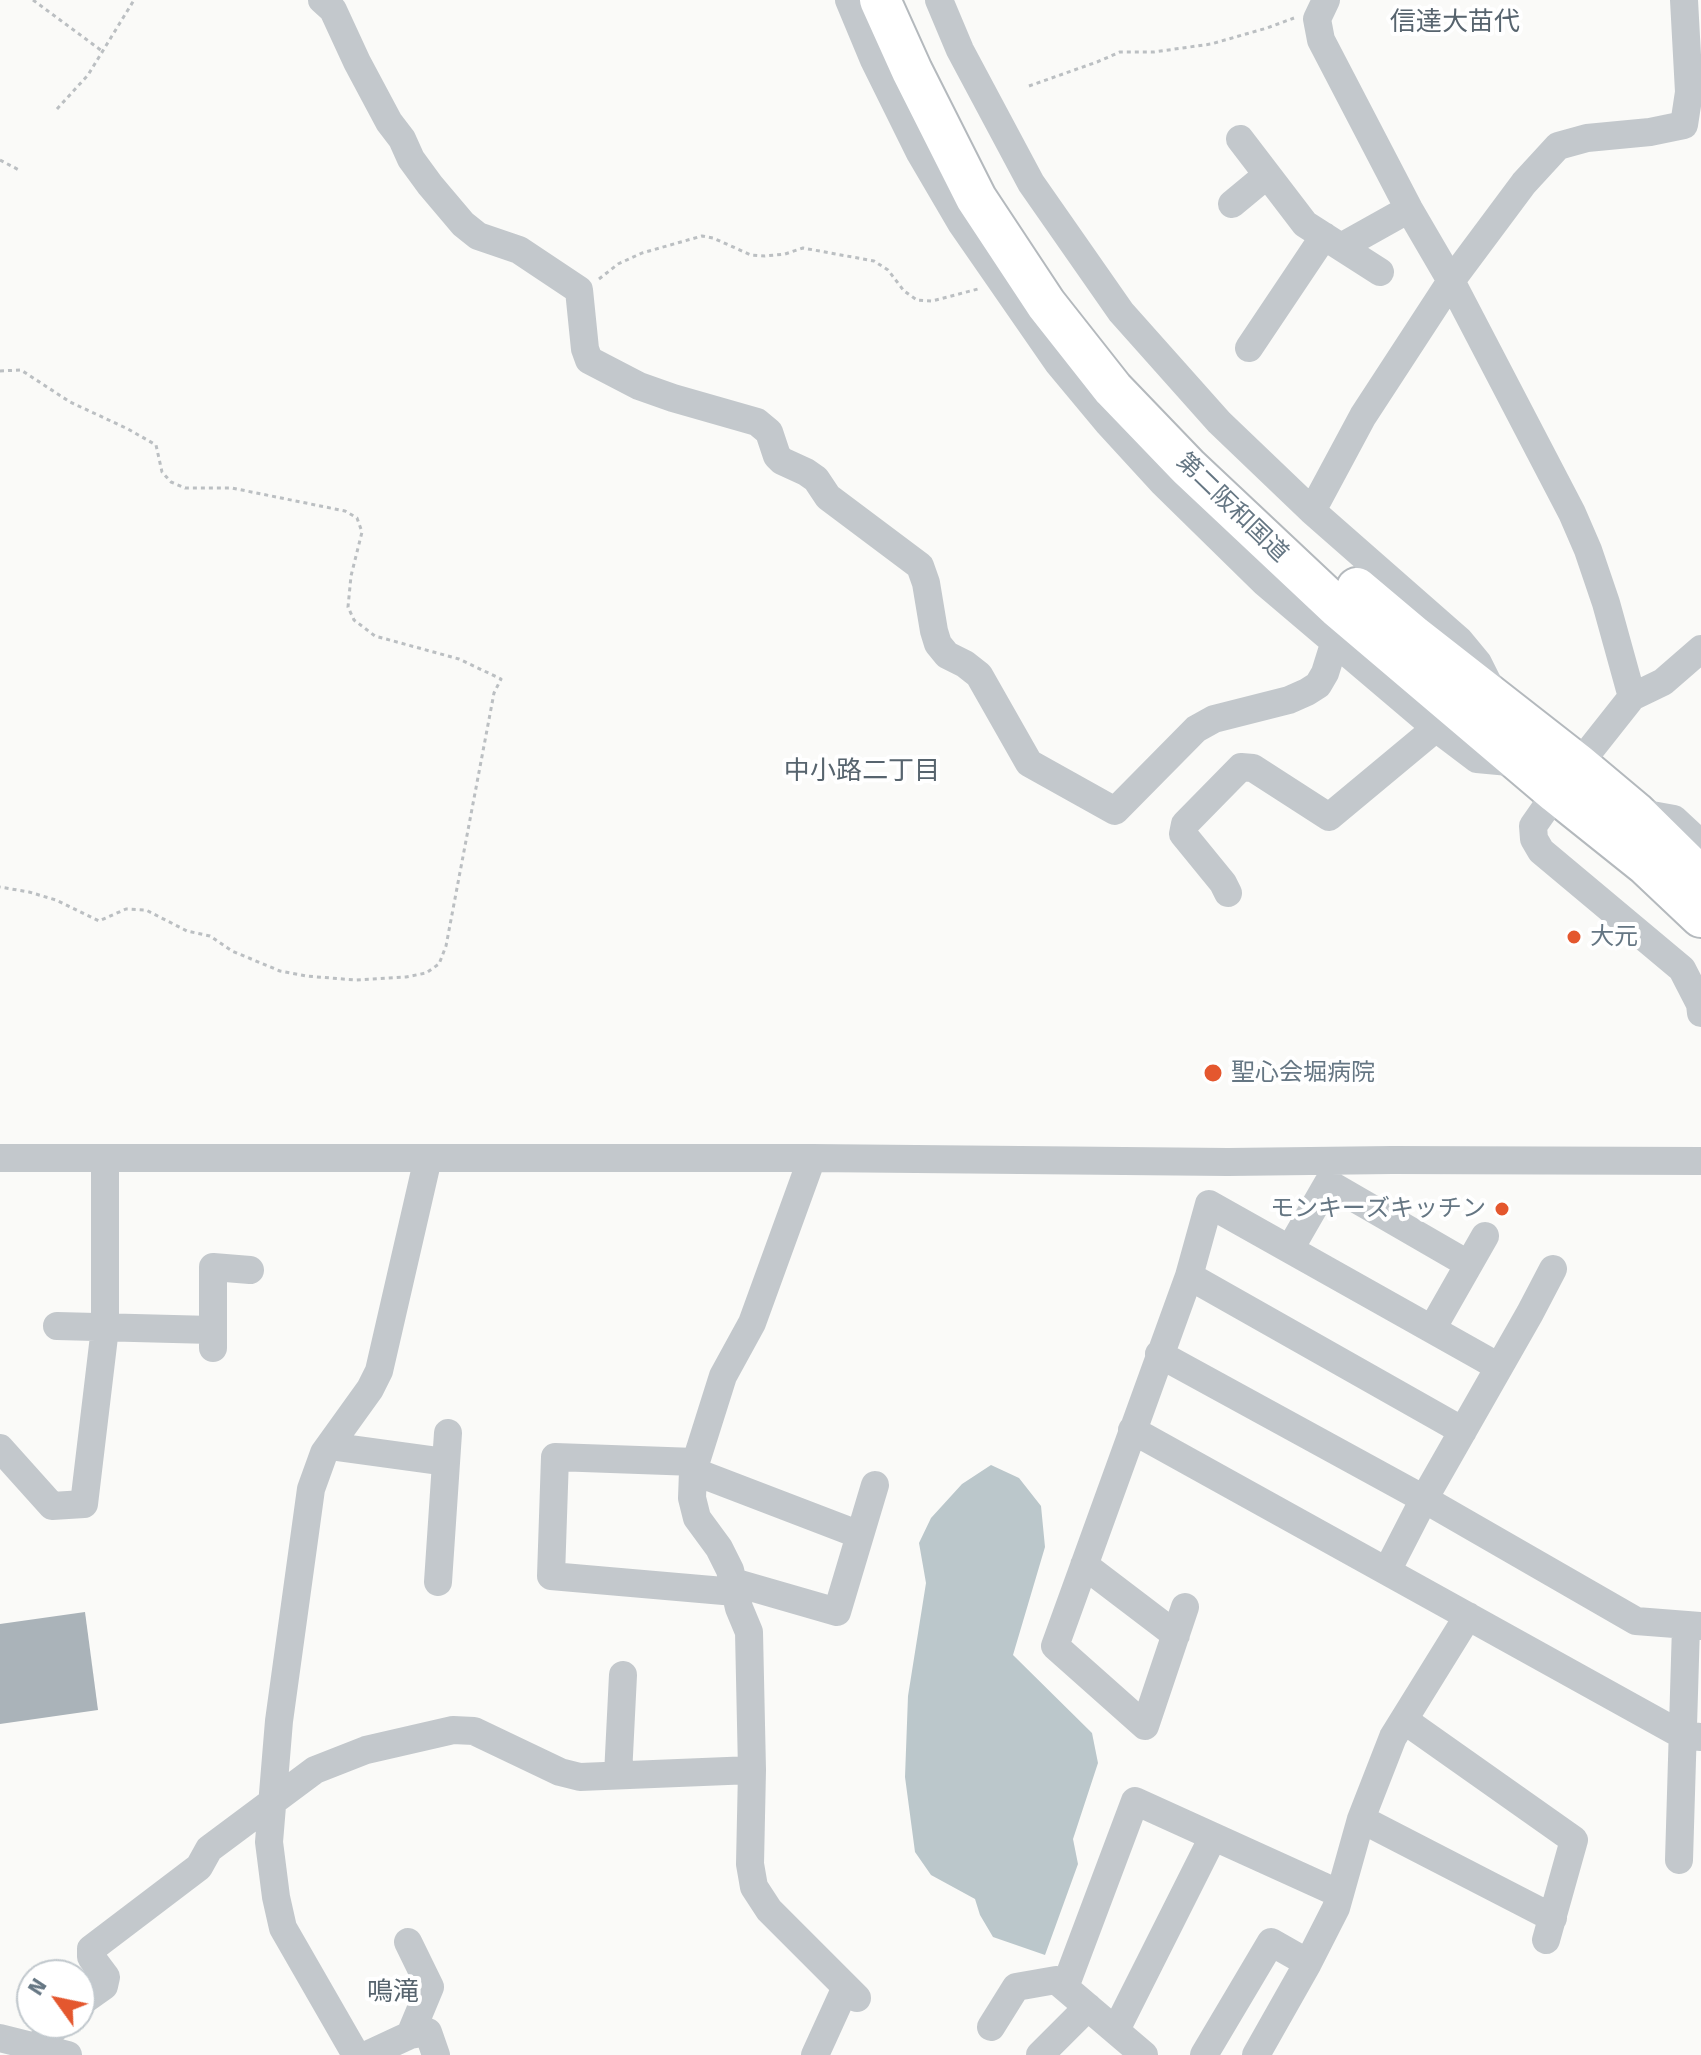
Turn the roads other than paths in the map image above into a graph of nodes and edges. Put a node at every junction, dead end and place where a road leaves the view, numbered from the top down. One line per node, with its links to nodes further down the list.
1 (322, 0): 19 (street)
2 (849, 0): 19 (street)
3 (880, 0): 24 (highway, 第二阪和国道)
4 (908, 0): 22 (highway, 第二阪和国道)
5 (939, 0): 18 (street)
6 (1684, 0): 8 (street)
7 (1323, 4): 13 (street)
8 (1693, 32): 9 (street)
9 (1692, 130): 16 (street)
10 (1240, 139): 11 (street)
11 (1267, 175): 12 (street); 14 (street)
12 (1232, 204)
13 (1409, 209): 14 (street); 16 (street)
14 (1333, 242): 15 (street); 17 (street)
15 (1380, 272)
16 (1451, 281): 18 (street); 21 (street)
17 (1249, 348)
18 (1312, 511): 22 (street)
19 (1335, 641): 23 (street)
20 (1701, 649): 21 (street)
21 (1632, 697): 25 (street)
22 (1496, 700): 25 (highway, 第二阪和国道)
23 (1436, 728): 24 (street); 29 (street)
24 (1520, 763): 25 (highway, 第二阪和国道)
25 (1568, 779): 26 (highway, 第二阪和国道); 30 (highway, 第二阪和国道); 31 (street)
26 (1635, 812): 27 (street); 28 (highway, 第二阪和国道)
27 (1701, 844)
28 (1701, 877)
29 (1228, 893)
30 (1701, 917)
31 (1701, 1013)
32 (0, 1158): 35 (street)
33 (428, 1158): 34 (street); 35 (street); 51 (street)
34 (812, 1158): 36 (street); 54 (street)
35 (105, 1159): 44 (street)
36 (1701, 1161)
37 (1485, 1236): 39 (street)
38 (1290, 1249): 39 (street); 42 (street); 45 (street)
39 (1468, 1264): 45 (street)
40 (1553, 1269): 47 (street)
41 (250, 1270): 44 (street)
42 (1189, 1276): 46 (street); 49 (street)
43 (57, 1326): 44 (street)
44 (105, 1328): 52 (street)
45 (1432, 1329): 47 (street)
46 (1159, 1354): 48 (street); 56 (street)
47 (1499, 1367): 49 (street)
48 (1132, 1430): 58 (street); 59 (street)
49 (1463, 1431): 56 (street)
50 (448, 1433): 53 (street)
51 (329, 1446): 53 (street); 71 (street)
52 (0, 1448)
53 (446, 1462): 60 (street)
54 (694, 1466): 57 (street); 61 (street); 61 (street)
55 (875, 1485): 57 (street)
56 (1424, 1499): 59 (street); 64 (street)
57 (860, 1535): 61 (street)
58 (1084, 1565): 65 (street); 65 (street)
59 (1387, 1571): 63 (street)
60 (438, 1582)
61 (734, 1587): 69 (street)
62 (1185, 1607): 65 (street)
63 (1468, 1616): 67 (street); 68 (street)
64 (1694, 1626): 68 (street)
65 (1176, 1635)
66 (623, 1675): 70 (street)
67 (1404, 1720): 72 (street); 72 (street)
68 (1692, 1736): 74 (street)
69 (752, 1770): 70 (street); 93 (street)
70 (618, 1775): 71 (street)
71 (272, 1803): 77 (street); 90 (street)
72 (1361, 1819): 75 (street)
73 (1213, 1837): 75 (street); 80 (street); 84 (street)
74 (1679, 1860)
75 (1340, 1894): 78 (street)
76 (408, 1942): 85 (street)
77 (92, 1959)
78 (1308, 1963): 96 (street); 97 (street)
79 (96, 1964): 81 (street)
80 (1065, 1987): 82 (street); 83 (street)
81 (96, 1992)
82 (1088, 2007): 84 (street); 94 (street)
83 (991, 2027)
84 (1116, 2030): 95 (street)
85 (410, 2035): 91 (street); 92 (street)
86 (0, 2038): 88 (street)
87 (44, 2039): 88 (street)
88 (36, 2047): 89 (street)
89 (68, 2055)
90 (356, 2055)
91 (367, 2055)
92 (436, 2055)
93 (815, 2055)
94 (1040, 2055)
95 (1144, 2055)
96 (1204, 2055)
97 (1256, 2055)

